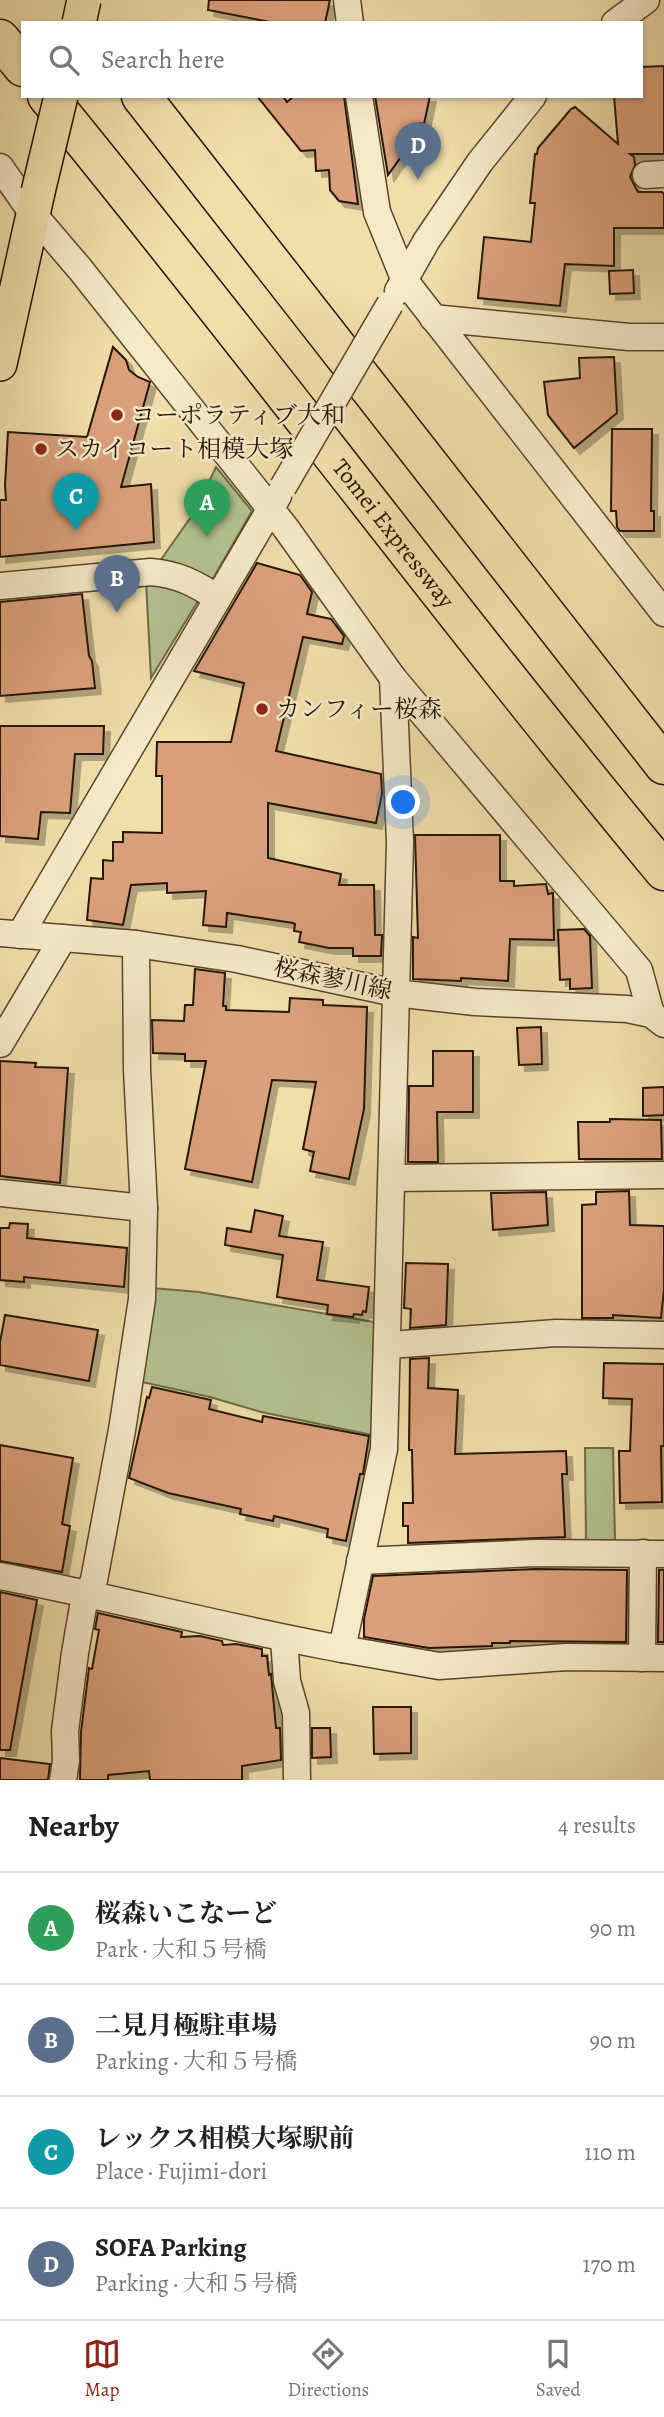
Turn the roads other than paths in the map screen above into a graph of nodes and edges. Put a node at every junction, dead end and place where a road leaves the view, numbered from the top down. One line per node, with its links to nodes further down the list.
1 (65, 0): 6 (highway)
2 (84, 0): 7 (main road, bridge)
3 (347, 0): 8 (street)
4 (627, 10): 5 (street)
5 (664, 11)
6 (80, 21)
7 (81, 21)
8 (350, 21)
9 (0, 39): 10 (highway)
10 (21, 65)
11 (49, 98): 28 (highway, Tomei Expressway)
12 (61, 98): 17 (main road, bridge)
13 (143, 98): 27 (highway)
14 (359, 98): 18 (street)
15 (531, 98): 18 (street)
16 (0, 167): 17 (street)
17 (36, 203): 21 (main road); 22 (street)
18 (405, 281): 19 (street); 22 (street, bridge)
19 (433, 318): 20 (street); 25 (street)
20 (664, 337)
21 (0, 364)
22 (277, 497): 24 (street); 26 (street)
23 (0, 586): 24 (street)
24 (218, 598): 29 (street)
25 (664, 613)
26 (393, 678): 32 (street); 33 (street)
27 (664, 765)
28 (664, 871)
29 (10, 934): 30 (street, 桜森蓼川線)
30 (63, 938): 31 (street, 桜森蓼川線); 34 (street)
31 (136, 944): 32 (street, 桜森蓼川線); 38 (street)
32 (395, 993): 33 (street, 桜森蓼川線); 36 (street)
33 (658, 1019)
34 (0, 1044)
35 (664, 1175): 36 (street)
36 (392, 1178): 40 (street)
37 (0, 1192): 38 (street)
38 (145, 1208): 44 (street)
39 (664, 1335): 40 (street)
40 (388, 1345): 42 (street)
41 (654, 1554): 42 (street); 47 (street)
42 (360, 1561): 46 (street)
43 (0, 1576): 44 (street)
44 (88, 1593): 45 (street); 48 (street)
45 (284, 1639): 46 (street); 49 (street)
46 (342, 1649): 47 (street)
47 (653, 1658)
48 (63, 1780)
49 (297, 1780)

